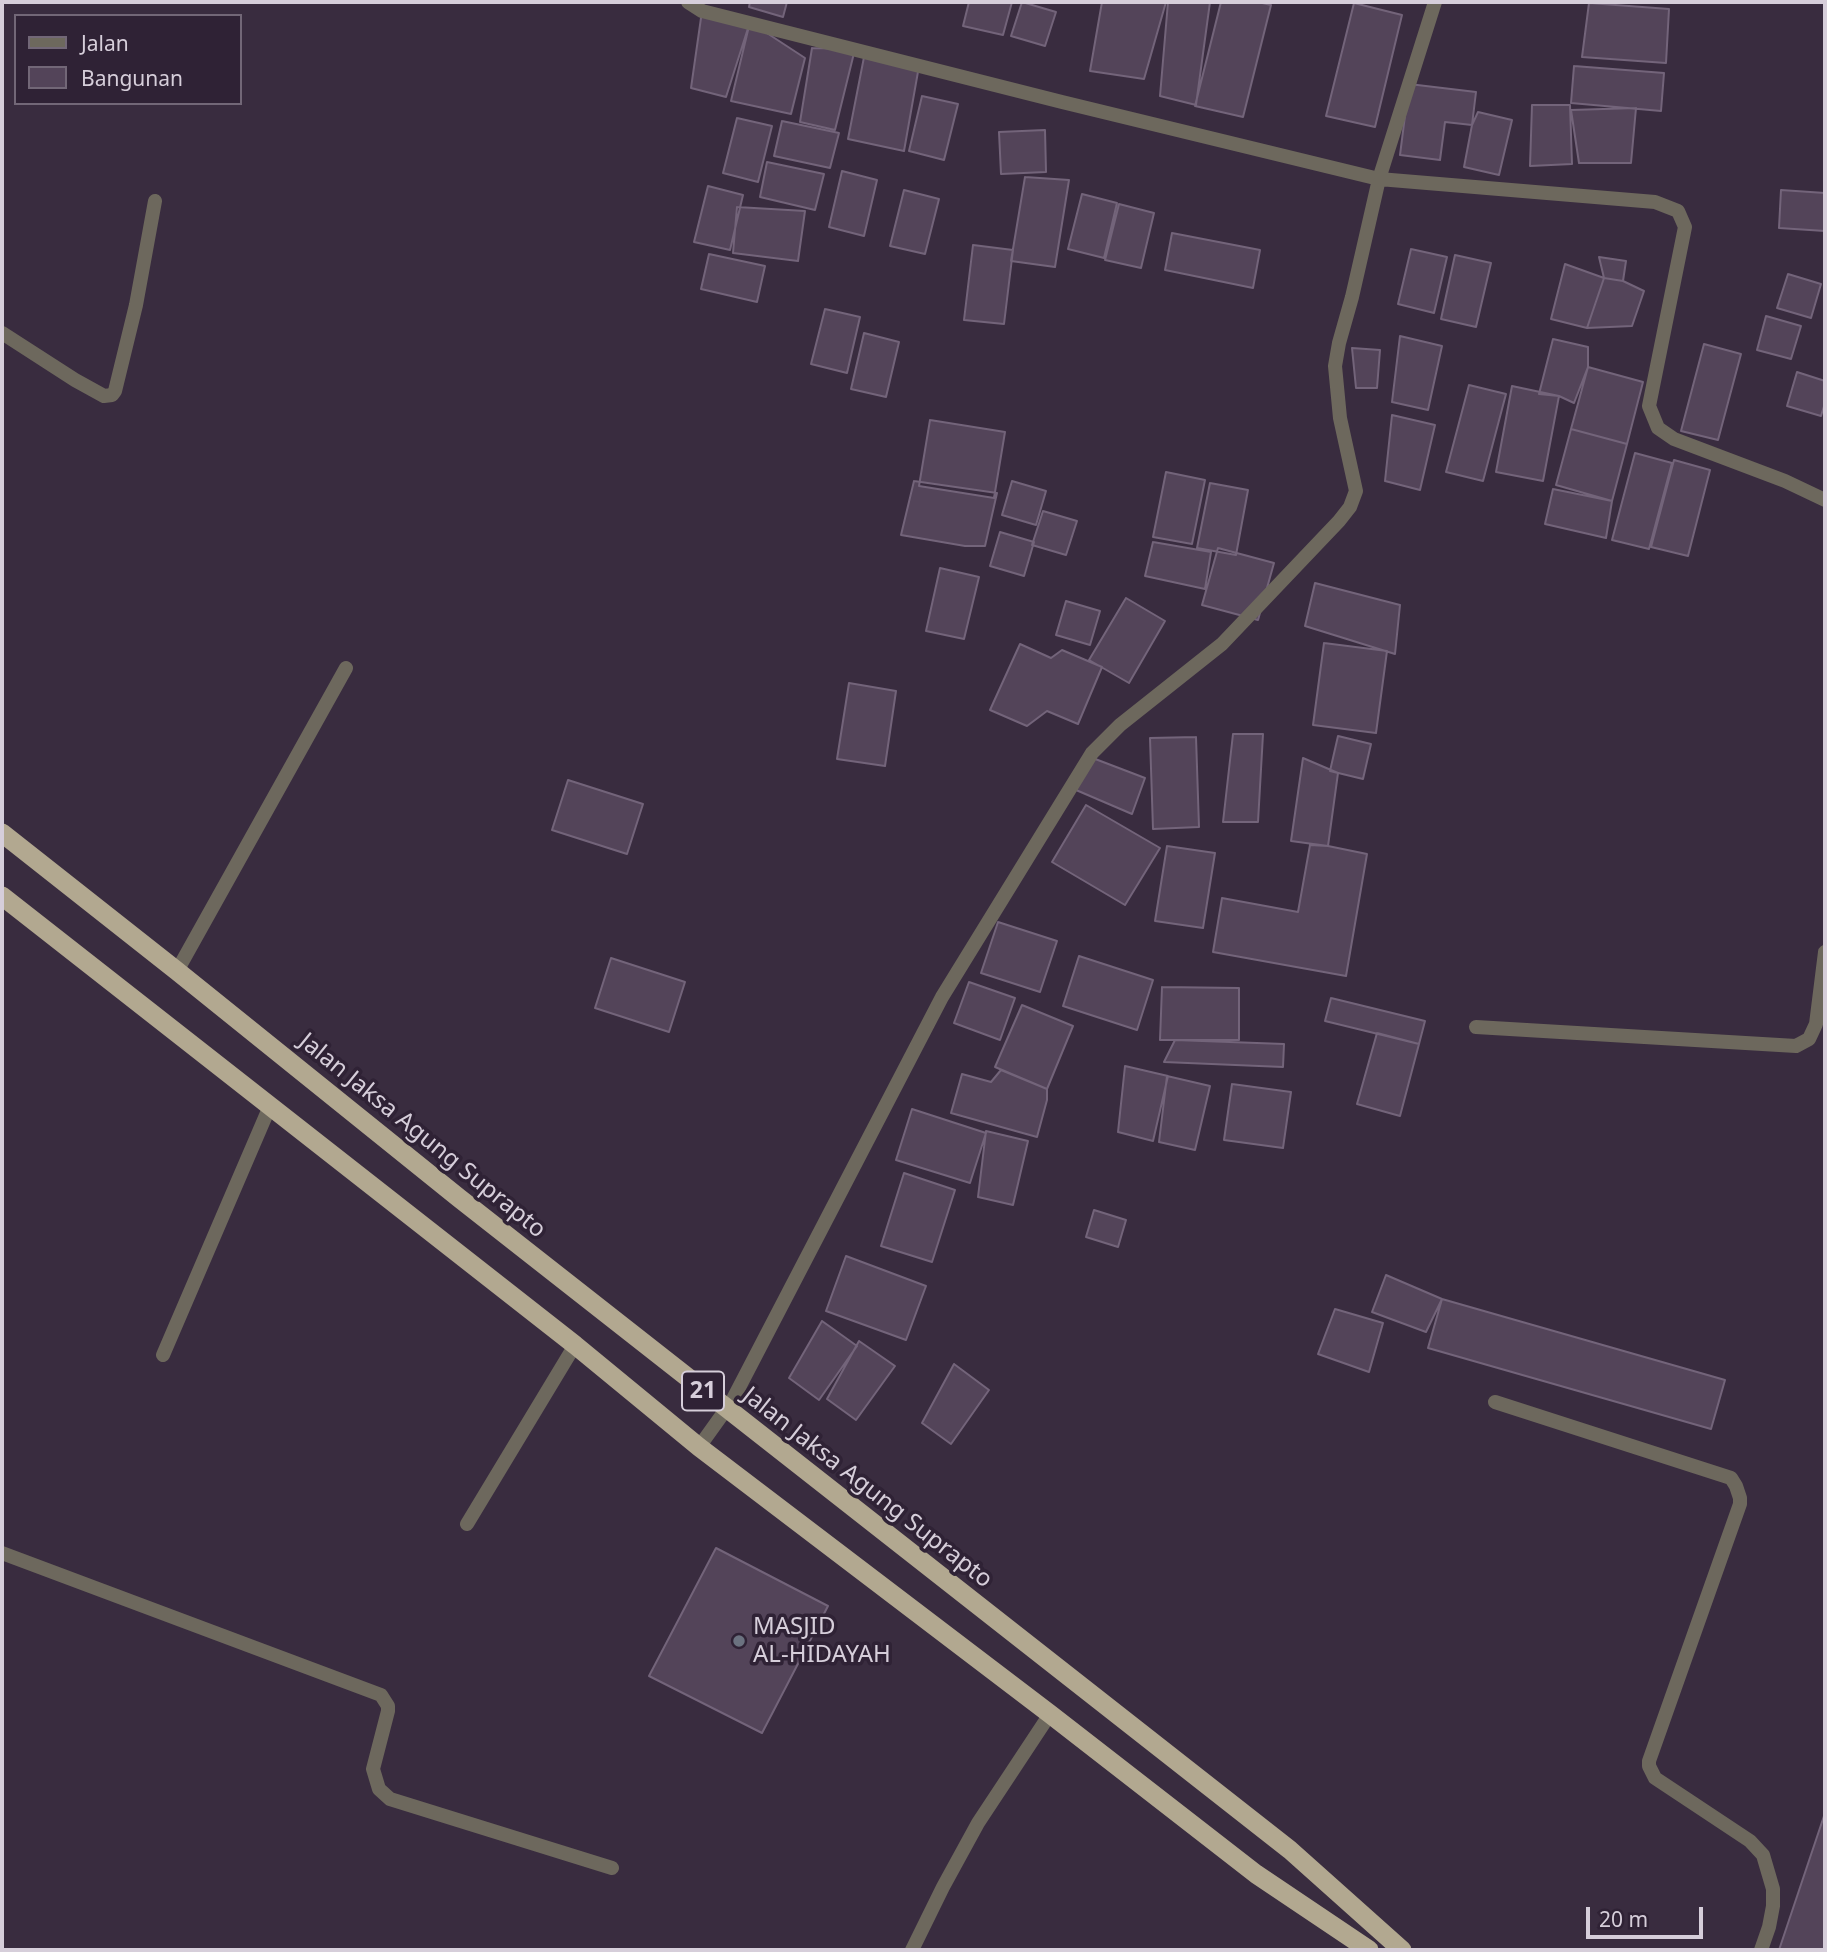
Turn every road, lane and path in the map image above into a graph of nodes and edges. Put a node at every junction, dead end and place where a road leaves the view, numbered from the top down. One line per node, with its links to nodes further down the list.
1 (688, 2): 3 (street)
2 (1435, 2): 3 (street)
3 (1379, 179): 6 (street); 17 (street)
4 (155, 201): 5 (street)
5 (2, 333)
6 (1825, 500)
7 (346, 668): 11 (street)
8 (2, 833): 11 (highway, Jalan Jaksa Agung Suprapto / 21)
9 (2, 895): 13 (highway, 21)
10 (1825, 952): 12 (street)
11 (177, 971): 17 (highway, Jalan Jaksa Agung Suprapto / 21)
12 (1476, 1027)
13 (270, 1106): 14 (highway, 21); 15 (street)
14 (575, 1345): 18 (highway, 21); 19 (street)
15 (163, 1355)
16 (1495, 1402): 26 (street)
17 (726, 1409): 18 (street); 25 (highway, Jalan Jaksa Agung Suprapto / 21)
18 (699, 1447): 21 (highway, 21)
19 (467, 1524)
20 (2, 1553): 22 (street)
21 (1051, 1714): 23 (street); 24 (highway, 21)
22 (612, 1868)
23 (912, 1950)
24 (1369, 1950)
25 (1402, 1950)
26 (1761, 1950)

